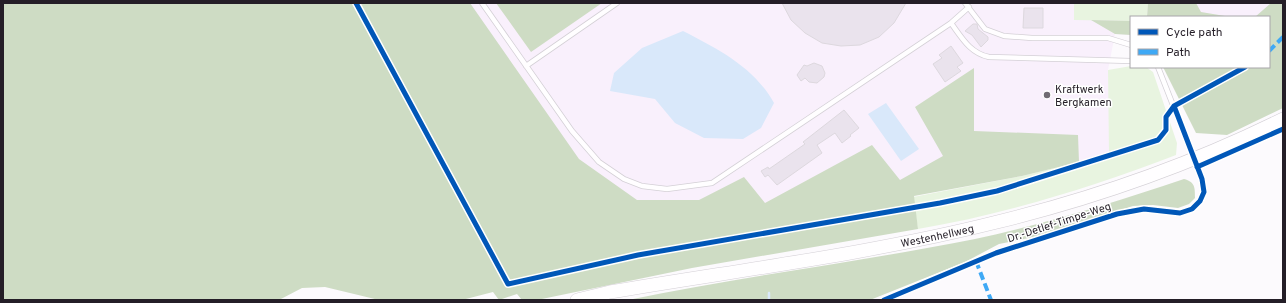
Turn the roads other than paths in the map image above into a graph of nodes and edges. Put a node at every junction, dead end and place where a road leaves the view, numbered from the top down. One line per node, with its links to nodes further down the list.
1 (482, 3): 8 (lane)
2 (617, 3): 8 (lane)
3 (965, 3): 4 (lane)
4 (969, 7): 5 (lane); 6 (lane)
5 (951, 23): 7 (lane); 8 (lane)
6 (1130, 45)
7 (1130, 61)
8 (526, 66)
9 (1158, 68): 11 (lane)
10 (1283, 119): 11 (main road, Westenhellweg)
11 (1195, 159): 12 (main road, Westenhellweg); 13 (lane, Dr.-Detlef-Timpe-Weg)
12 (577, 300)
13 (884, 300)

